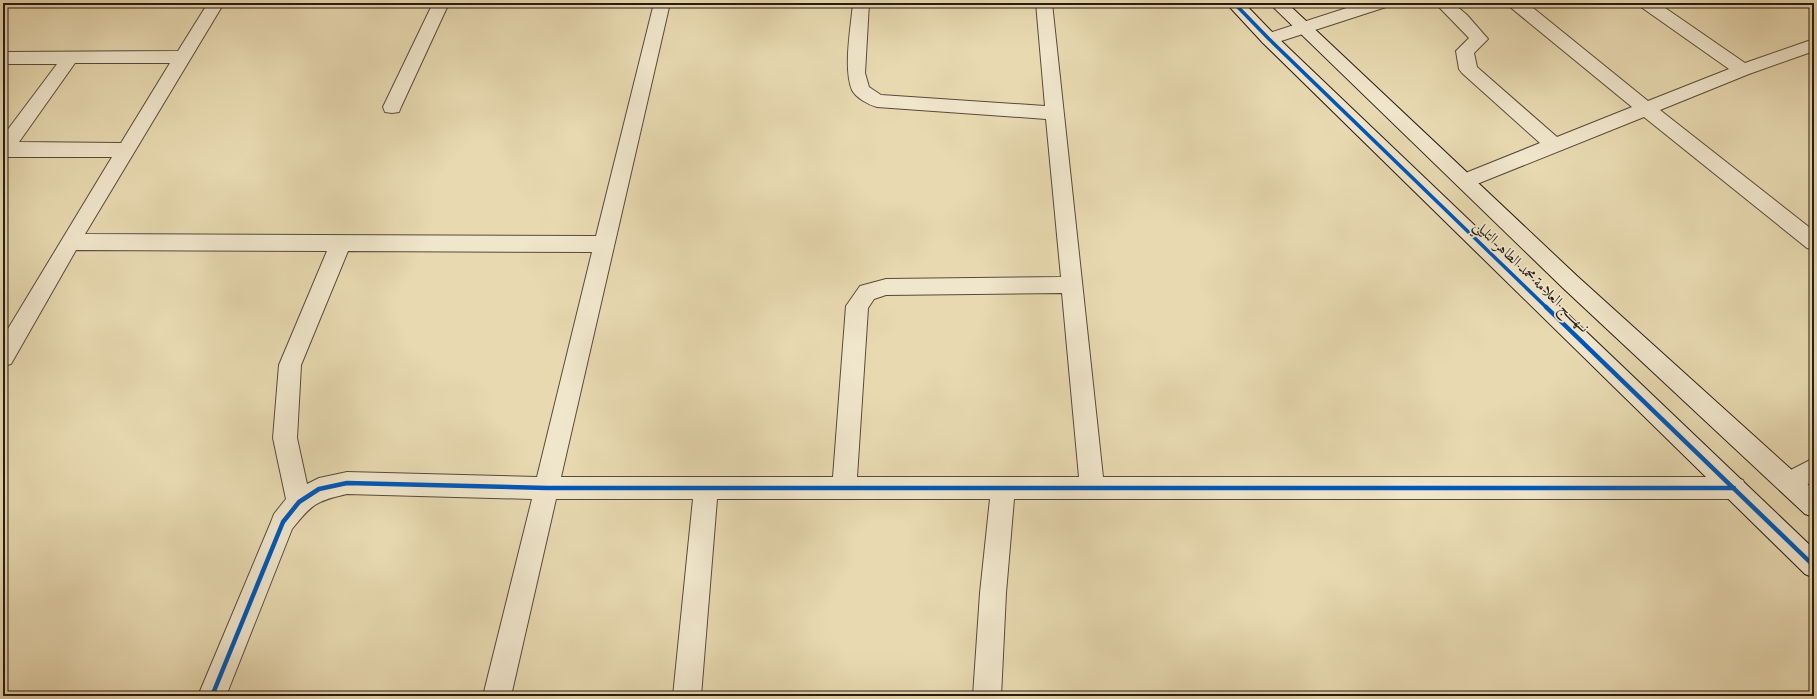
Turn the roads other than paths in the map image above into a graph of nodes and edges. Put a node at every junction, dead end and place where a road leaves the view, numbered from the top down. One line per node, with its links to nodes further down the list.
1 (216, 3): 15 (street)
2 (441, 3): 19 (street)
3 (662, 3): 29 (street)
4 (861, 3): 21 (street)
5 (1044, 3): 21 (street)
6 (1234, 3): 13 (street, نــهــــج العلامة محمد الطاهر التليلي)
7 (1277, 3): 12 (street, نــهــــج العلامة محمد الطاهر التليلي)
8 (1380, 3): 12 (street)
9 (1443, 3): 22 (street)
10 (1516, 3): 20 (street)
11 (1646, 3): 18 (street)
12 (1304, 28): 13 (street); 25 (street, نــهــــج العلامة محمد الطاهر التليلي)
13 (1269, 39): 38 (street, نــهــــج العلامة محمد الطاهر التليلي)
14 (1814, 45): 18 (street)
15 (183, 57): 17 (street); 24 (street)
16 (3, 58): 17 (street)
17 (70, 58): 23 (street)
18 (1743, 70): 20 (street)
19 (392, 108)
20 (1645, 108): 22 (street); 27 (street)
21 (1054, 113): 30 (street)
22 (1554, 145): 25 (street)
23 (3, 149): 24 (street)
24 (126, 150): 26 (street)
25 (1465, 181): 33 (street, نــهــــج العلامة محمد الطاهر التليلي)
26 (70, 242): 28 (street); 31 (street)
27 (1814, 242)
28 (341, 243): 29 (street); 40 (street)
29 (604, 244): 34 (street)
30 (1072, 286): 36 (street); 39 (street)
31 (3, 357)
32 (1814, 469): 33 (street)
33 (1789, 483): 41 (street, نــهــــج العلامة محمد الطاهر التليلي)
34 (547, 488): 35 (street); 40 (street); 44 (street)
35 (706, 488): 36 (street); 45 (street)
36 (844, 488): 37 (street)
37 (1003, 488): 39 (street); 46 (street)
38 (1734, 488): 39 (street); 42 (street, نــهــــج العلامة محمد الطاهر التليلي)
39 (1092, 489)
40 (300, 502): 43 (street)
41 (1814, 506)
42 (1814, 566)
43 (212, 696)
44 (497, 696)
45 (687, 696)
46 (987, 696)

